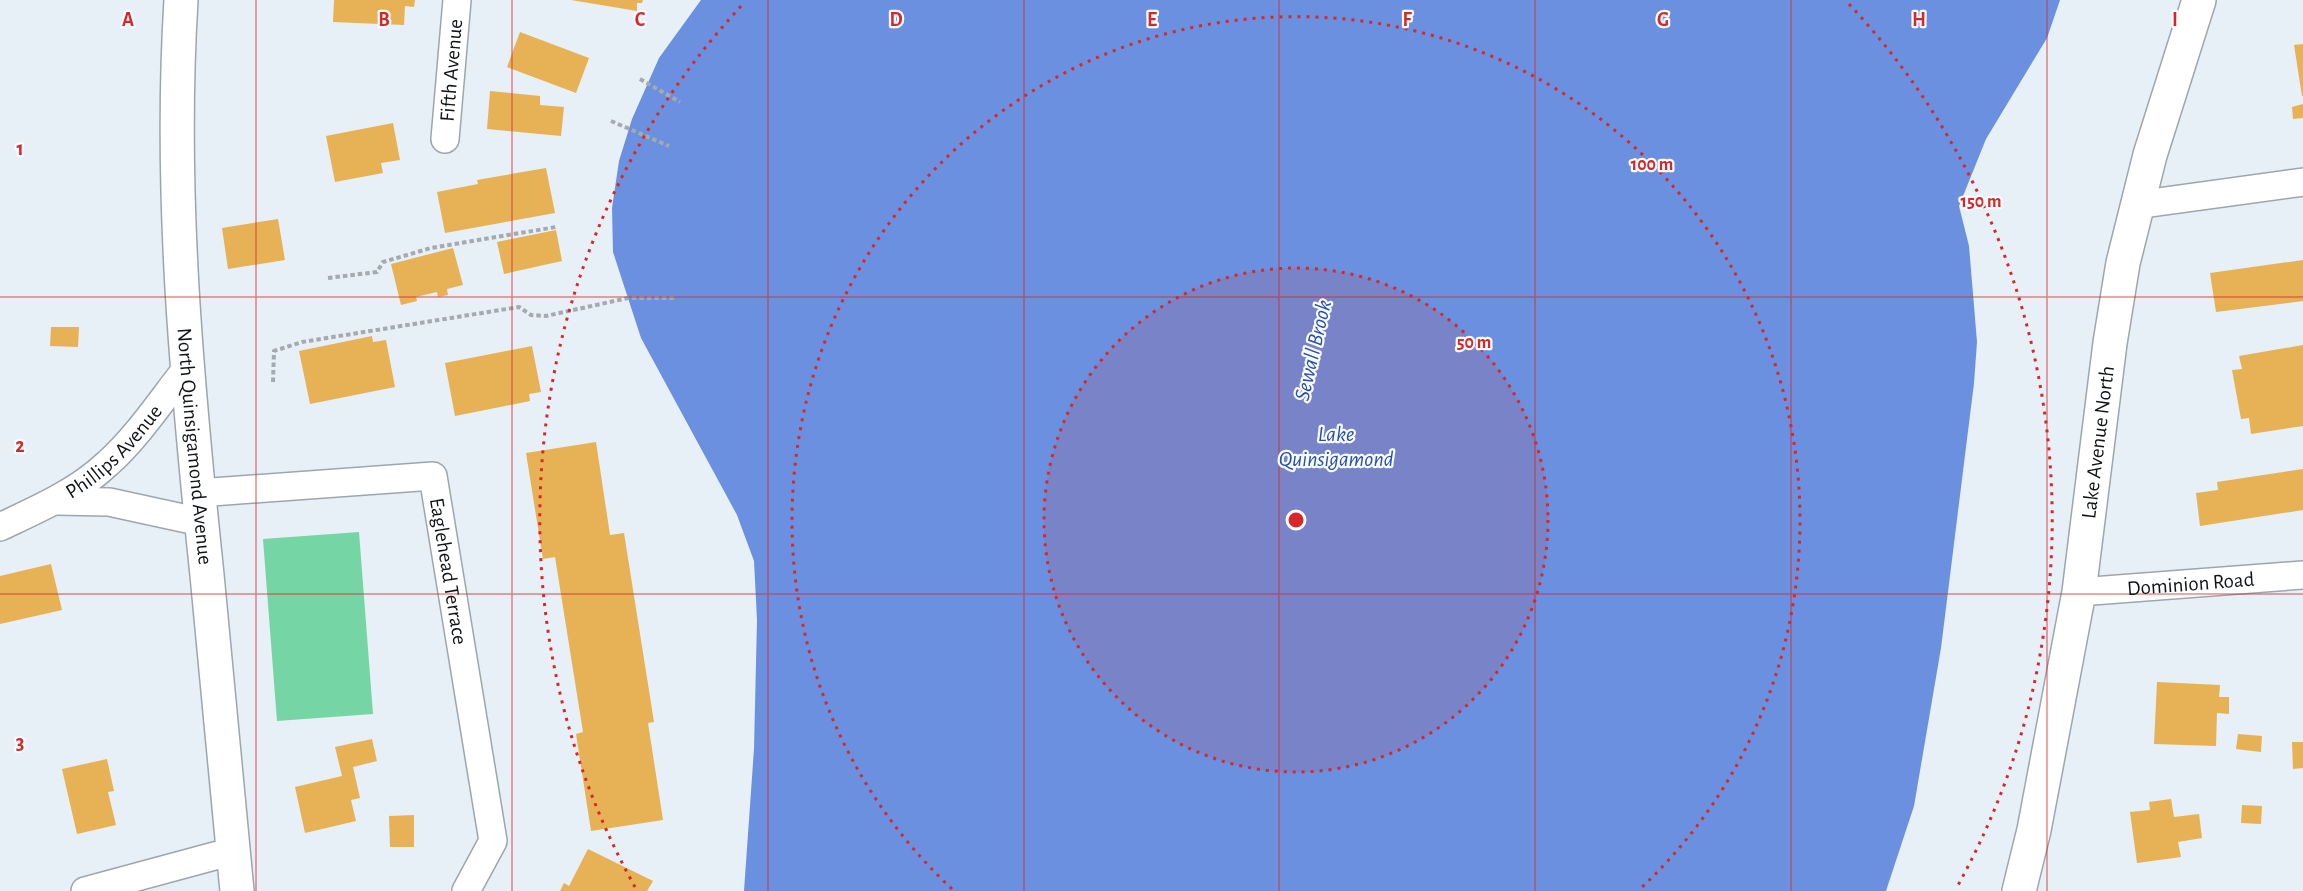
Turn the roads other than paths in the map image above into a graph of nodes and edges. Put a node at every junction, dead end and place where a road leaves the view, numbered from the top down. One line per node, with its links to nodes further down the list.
1 (181, 0): 7 (main road, North Quinsigamond Avenue)
2 (457, 0): 4 (street, Fifth Avenue)
3 (2199, 0): 6 (main road, Lake Avenue North)
4 (445, 139)
5 (2303, 182): 6 (street)
6 (2136, 205): 12 (main road, Lake Avenue North)
7 (187, 368): 8 (street, Phillips Avenue); 9 (main road, North Quinsigamond Avenue)
8 (56, 501): 9 (street, Phillips Avenue); 10 (street, Phillips Avenue)
9 (199, 507): 13 (main road, North Quinsigamond Avenue); 16 (street, Eaglehead Terrace)
10 (0, 527)
11 (2303, 575): 12 (street, Dominion Road)
12 (2079, 591): 17 (main road, Lake Avenue North)
13 (233, 851): 14 (street); 15 (main road, North Quinsigamond Avenue)
14 (85, 891)
15 (237, 891)
16 (466, 891)
17 (2019, 891)

